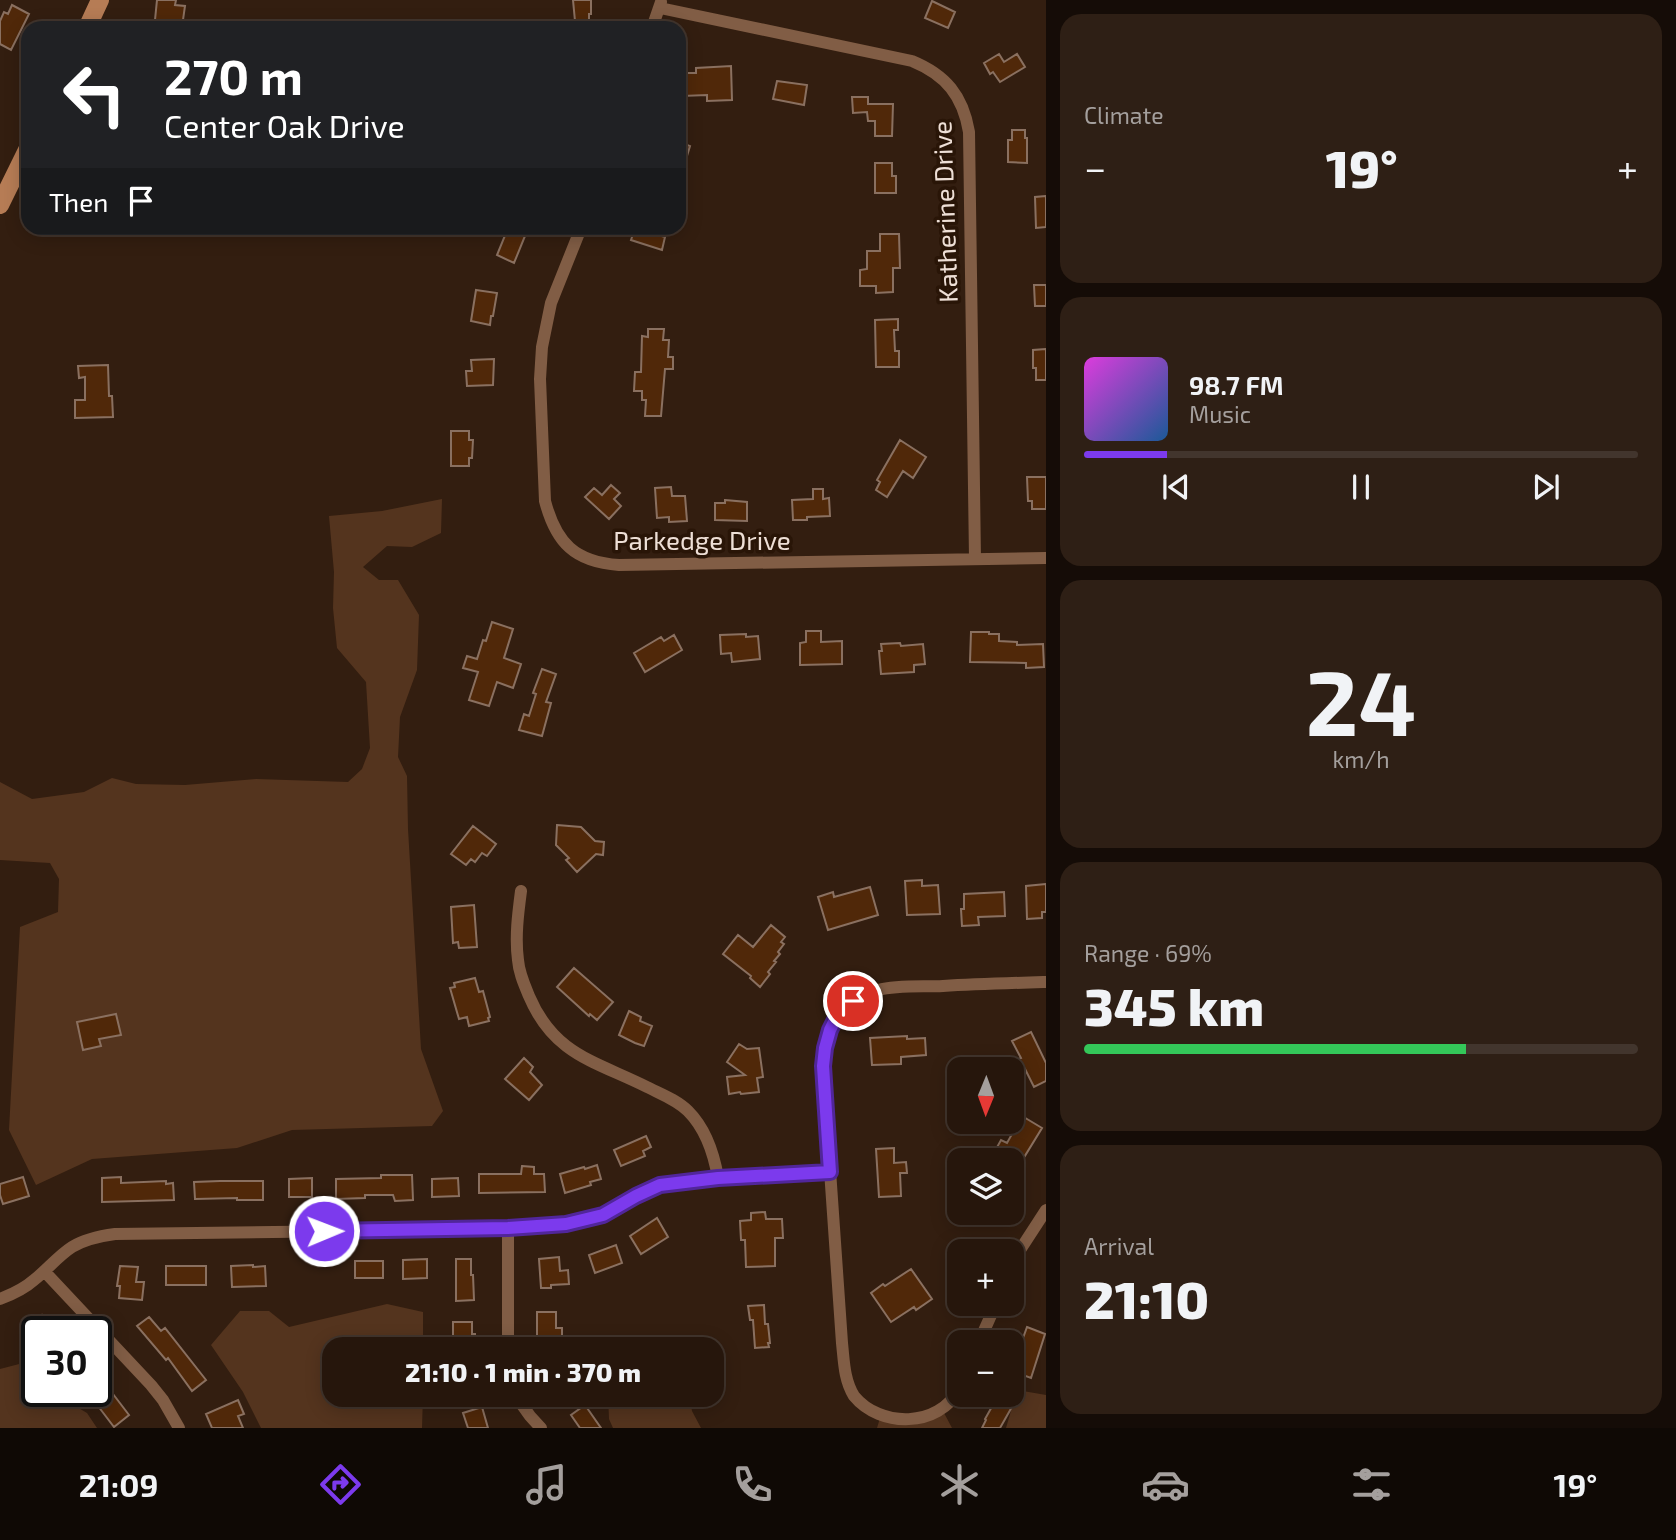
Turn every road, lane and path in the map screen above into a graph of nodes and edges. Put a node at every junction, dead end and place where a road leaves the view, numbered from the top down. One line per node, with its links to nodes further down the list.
1 (100, 0): 3 (street)
2 (661, 4): 4 (street); 9 (street, Katherine Drive)
3 (90, 21)
4 (655, 21)
5 (21, 162): 6 (street)
6 (0, 205)
7 (578, 235): 9 (street, Parkedge Drive)
8 (1046, 558): 9 (street, Parkedge Drive)
9 (975, 559)
10 (521, 891): 13 (street)
11 (1046, 982): 12 (street)
12 (830, 1172): 13 (street); 20 (street)
13 (718, 1178): 15 (street)
14 (1046, 1210): 16 (street)
15 (508, 1228): 17 (street); 19 (street)
16 (1024, 1245)
17 (44, 1271): 18 (street); 22 (street)
18 (0, 1299)
19 (508, 1337)
20 (947, 1406)
21 (524, 1407): 23 (street)
22 (179, 1428)
23 (541, 1428)

